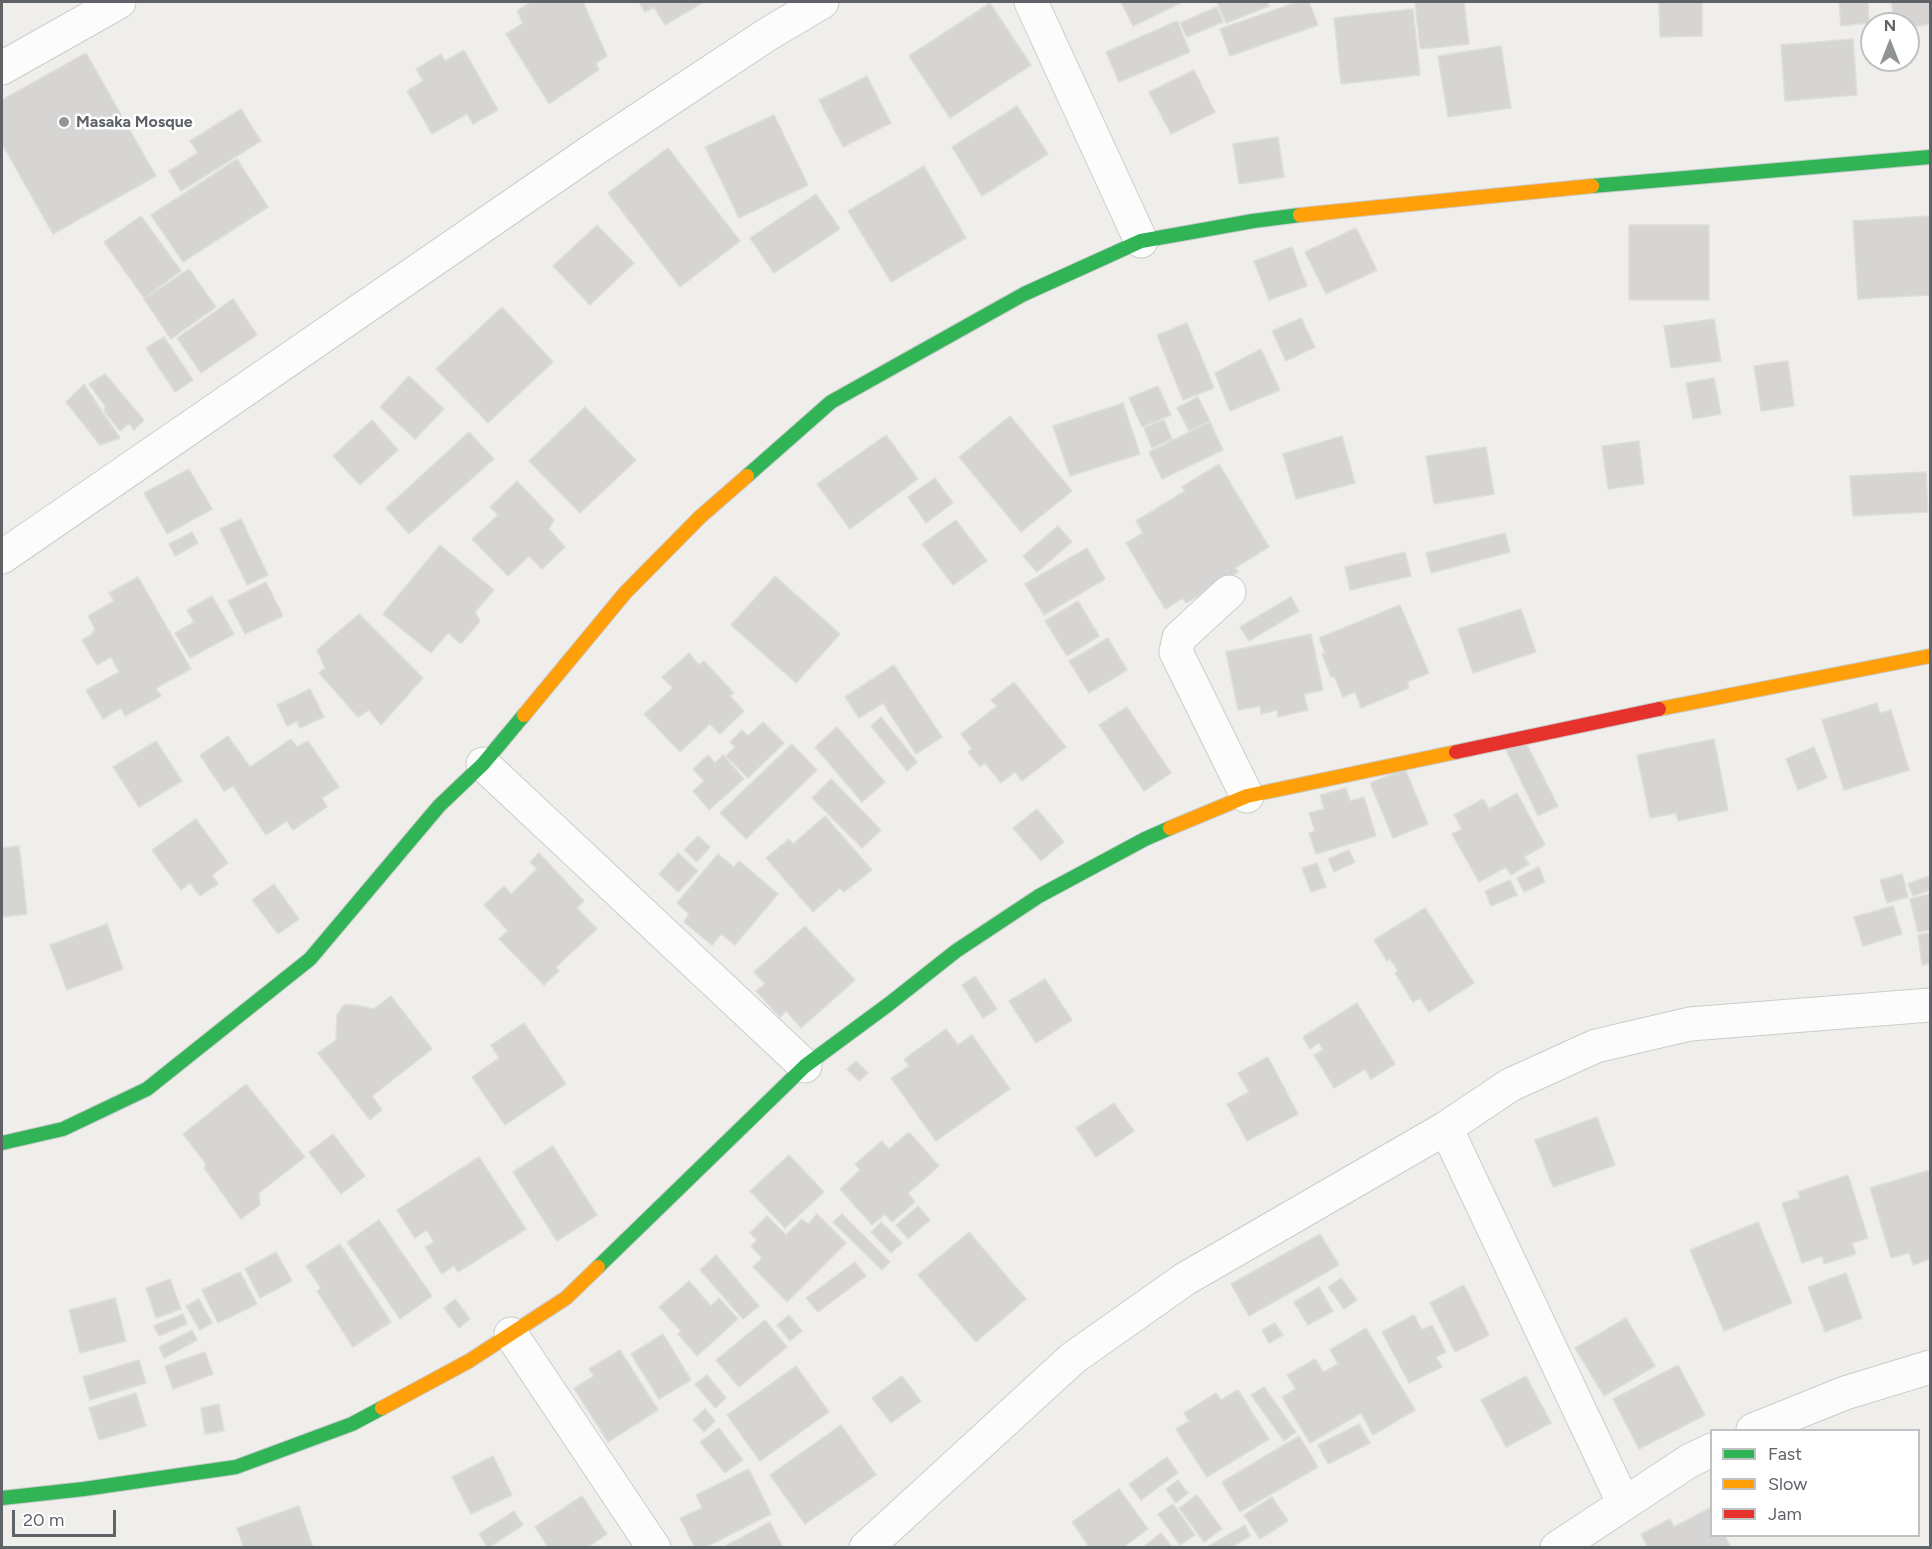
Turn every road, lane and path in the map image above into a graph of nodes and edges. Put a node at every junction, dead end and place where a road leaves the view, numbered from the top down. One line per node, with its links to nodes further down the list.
1 (119, 2): 4 (street)
2 (822, 2): 7 (street)
3 (1031, 2): 6 (street)
4 (2, 68)
5 (1930, 157): 6 (street)
6 (1141, 241): 10 (street)
7 (2, 557)
8 (1228, 592): 11 (street)
9 (1930, 656): 11 (street)
10 (483, 764): 13 (street); 15 (street)
11 (1247, 796): 13 (street)
12 (1930, 1005): 14 (street)
13 (805, 1066): 16 (street)
14 (1446, 1128): 21 (street); 23 (street)
15 (2, 1143)
16 (511, 1334): 20 (street); 22 (street)
17 (1930, 1367): 18 (street)
18 (1758, 1429)
19 (1710, 1451): 21 (street)
20 (2, 1498)
21 (1624, 1504): 24 (street)
22 (654, 1548)
23 (866, 1548)
24 (1557, 1548)

